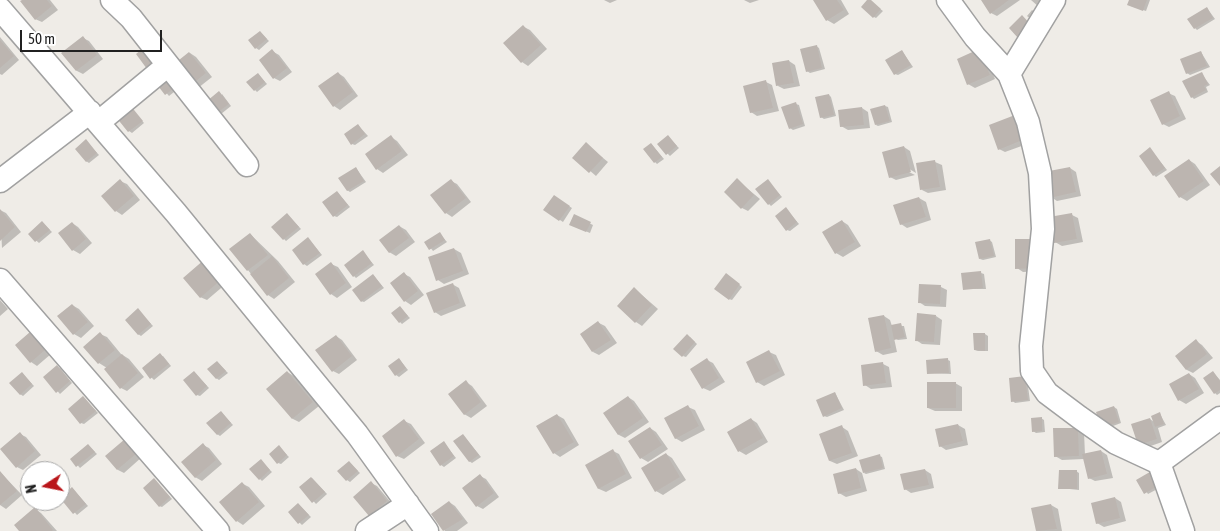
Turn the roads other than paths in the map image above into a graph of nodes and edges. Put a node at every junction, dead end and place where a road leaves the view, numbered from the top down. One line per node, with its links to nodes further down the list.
1 (112, 0): 5 (street)
2 (948, 0): 6 (street)
3 (1054, 0): 6 (street)
4 (0, 9): 7 (street)
5 (168, 65): 7 (street); 8 (street)
6 (1008, 74): 12 (street)
7 (94, 117): 9 (street); 13 (street)
8 (247, 165)
9 (0, 181)
10 (0, 280): 14 (street)
11 (1220, 418): 12 (street)
12 (1159, 463): 17 (street)
13 (408, 504): 15 (street); 16 (street)
14 (218, 531)
15 (366, 531)
16 (427, 531)
17 (1183, 531)

